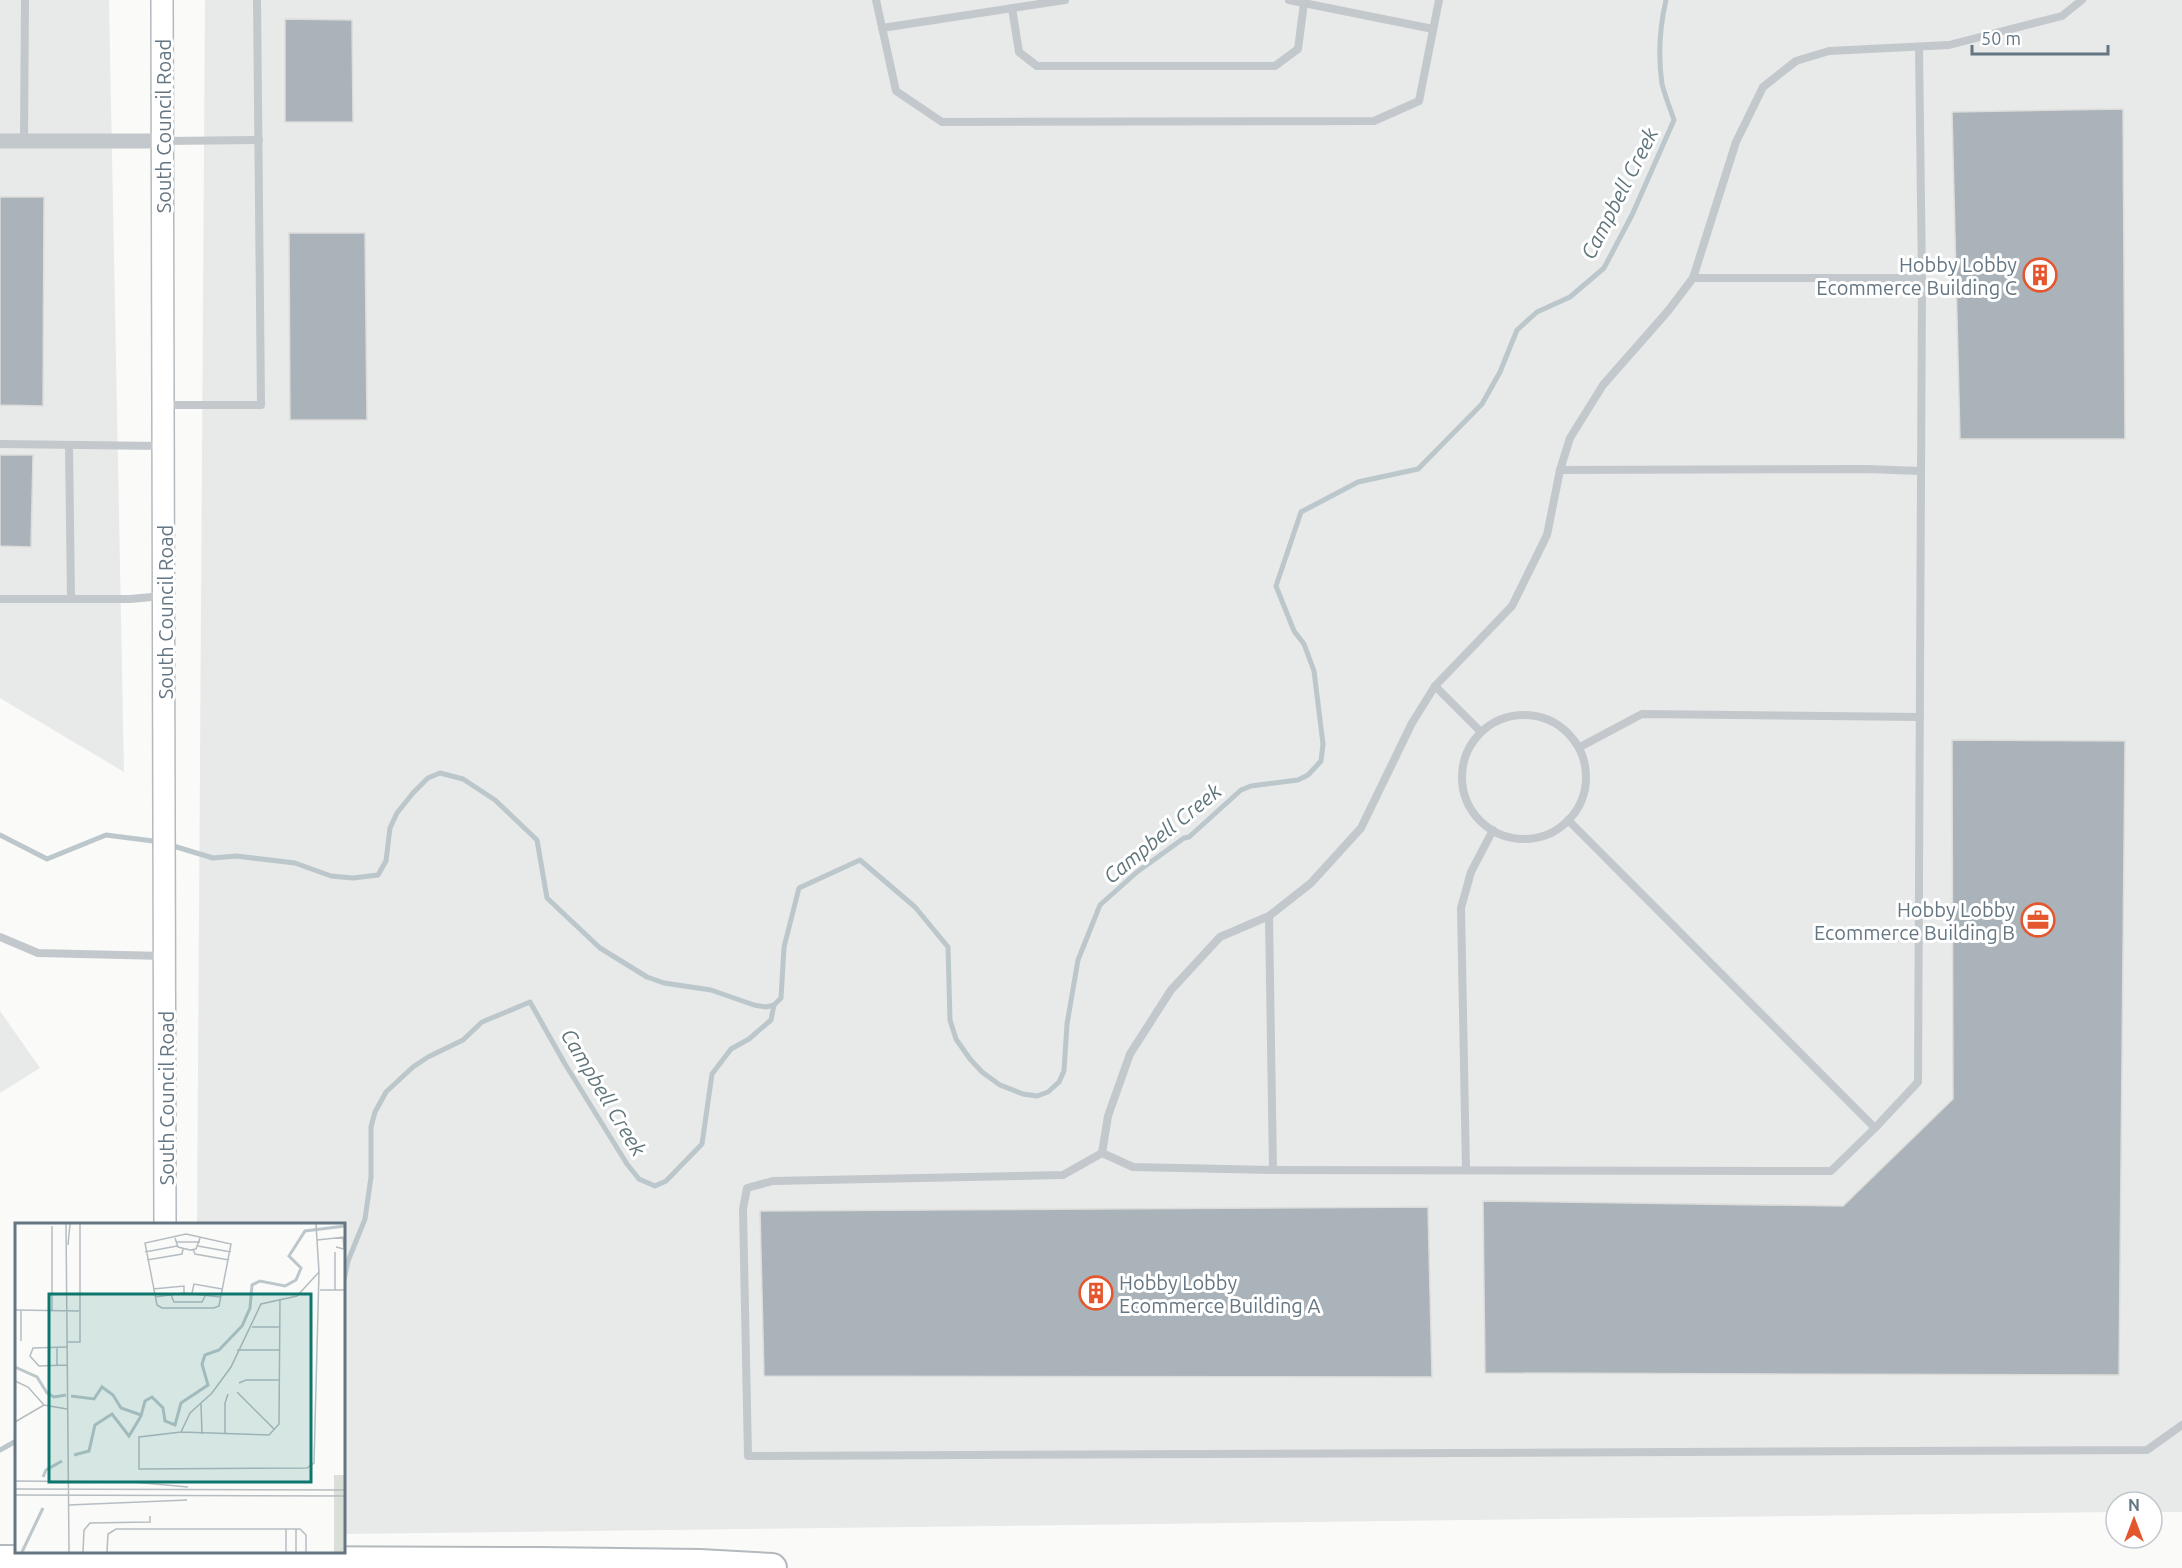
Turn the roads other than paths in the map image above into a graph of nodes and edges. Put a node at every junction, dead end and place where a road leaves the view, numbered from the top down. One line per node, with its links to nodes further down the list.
1 (25, 0): 16 (lane)
2 (162, 0): 17 (main road, South Council Road)
3 (257, 0): 14 (lane)
4 (876, 0): 11 (lane)
5 (1065, 0): 10 (lane)
6 (1289, 0): 9 (lane)
7 (1439, 0): 12 (lane)
8 (2082, 0): 13 (lane)
9 (1304, 3): 10 (lane); 12 (lane)
10 (1012, 8): 11 (lane)
11 (882, 28): 12 (lane)
12 (1433, 29)
13 (1919, 47): 18 (lane); 19 (lane)
14 (259, 140): 17 (lane); 20 (lane)
15 (0, 141): 16 (street)
16 (24, 141): 17 (street)
17 (163, 141): 20 (main road, South Council Road)
18 (1693, 278): 19 (lane); 24 (lane)
19 (1922, 278): 25 (lane)
20 (164, 405): 23 (main road, South Council Road)
21 (0, 444): 22 (lane)
22 (69, 445): 23 (lane); 28 (lane)
23 (164, 446): 26 (main road, South Council Road)
24 (1560, 470): 25 (lane); 29 (lane)
25 (1920, 471): 30 (lane)
26 (165, 595): 28 (lane); 37 (main road, South Council Road)
27 (0, 599): 28 (lane)
28 (71, 599)
29 (1435, 686): 31 (lane); 35 (lane)
30 (1920, 717): 32 (lane); 38 (lane)
31 (1481, 732): 32 (lane); 34 (lane)
32 (1580, 747): 33 (lane)
33 (1568, 820): 34 (lane); 38 (lane)
34 (1493, 830): 40 (lane)
35 (1269, 916): 39 (lane); 41 (lane)
36 (0, 937): 37 (lane)
37 (166, 956): 42 (main road, South Council Road)
38 (1875, 1128): 40 (lane)
39 (1102, 1153): 41 (lane); 43 (lane)
40 (1466, 1169): 41 (lane)
41 (1273, 1170)
42 (165, 1223)
43 (2182, 1425)
44 (0, 1560): 45 (highway)
45 (165, 1560): 46 (highway)
46 (772, 1568)

